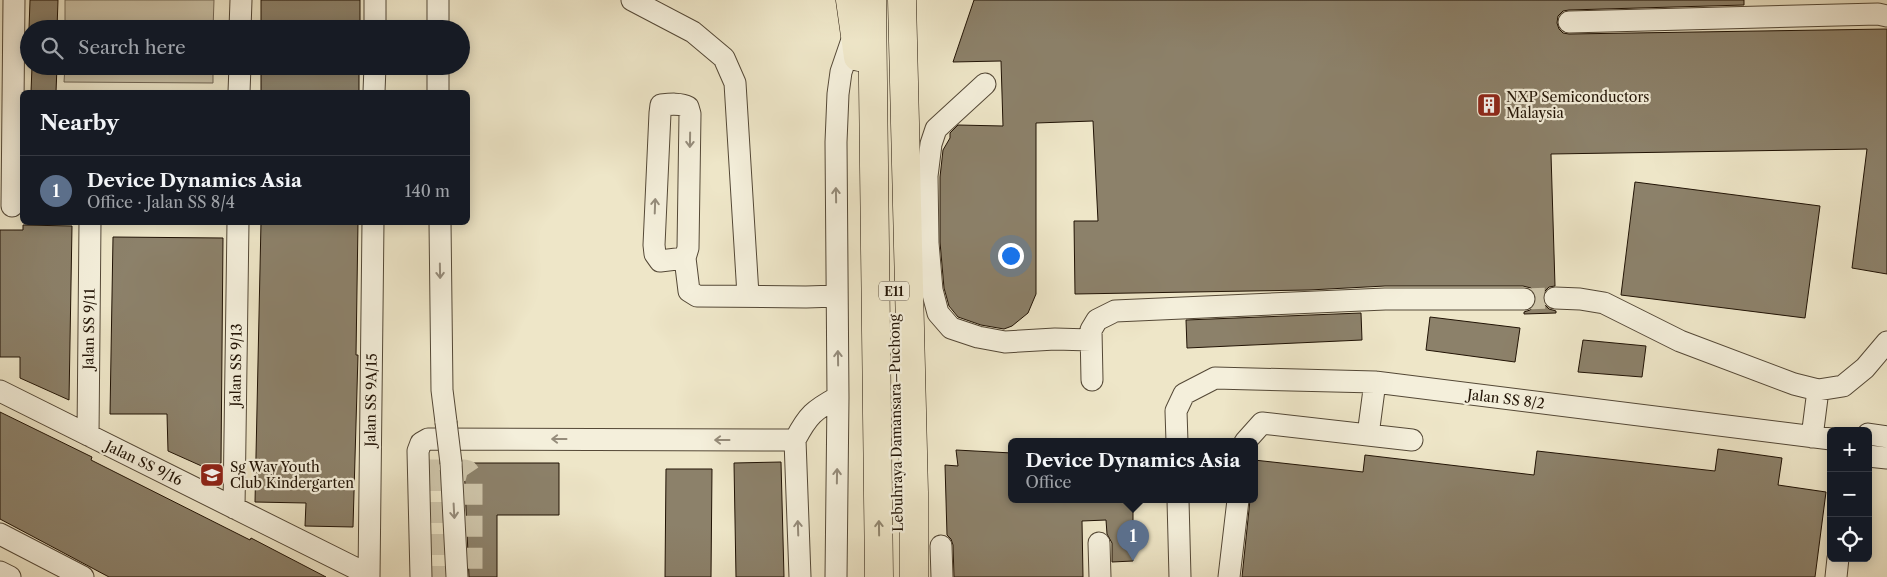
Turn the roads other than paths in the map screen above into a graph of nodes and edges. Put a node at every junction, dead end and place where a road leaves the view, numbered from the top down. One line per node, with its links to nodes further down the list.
1 (14, 0): 20 (street)
2 (241, 0): 13 (street)
3 (375, 0): 14 (street)
4 (438, 0): 15 (street)
5 (632, 0): 34 (street)
6 (850, 0): 18 (highway)
7 (860, 0): 19 (highway)
8 (872, 0): 72 (highway, Lebuhraya Damansara–Puchong / E11, one-way to 8)
9 (889, 0): 73 (highway, Lebuhraya Damansara–Puchong / E11)
10 (902, 0): 17 (highway)
11 (910, 0): 17 (highway)
12 (1887, 16): 16 (street)
13 (240, 20)
14 (375, 20)
15 (438, 20)
16 (1570, 22)
17 (904, 27): 74 (highway)
18 (854, 32): 19 (highway); 35 (street, one-way to 18)
19 (860, 73): 71 (highway)
20 (6, 74): 28 (street)
21 (240, 75): 25 (street)
22 (375, 75): 26 (street)
23 (438, 75): 27 (street)
24 (985, 84): 38 (street)
25 (239, 90)
26 (374, 90)
27 (438, 90)
28 (12, 206)
29 (90, 225): 45 (street, Jalan SS 9/11)
30 (238, 225): 58 (street, Jalan SS 9/13)
31 (373, 225): 64 (street, Jalan SS 9A/15)
32 (440, 225): 68 (street, one-way to 68, bridge)
33 (685, 258): 33 (street, one-way to 33); 34 (street)
34 (748, 296): 35 (street)
35 (837, 296): 44 (street, one-way to 35)
36 (1555, 298): 42 (street)
37 (1524, 299): 38 (street)
38 (1091, 340): 40 (street)
39 (1887, 342): 42 (street)
40 (1092, 380)
41 (1375, 382): 46 (street); 49 (street, Jalan SS 8/2); 51 (street, Jalan SS 8/2)
42 (1818, 390): 51 (street)
43 (0, 392): 45 (street, Jalan SS 9/16)
44 (838, 397): 52 (street); 70 (street, one-way to 44)
45 (88, 435): 58 (street, Jalan SS 9/16)
46 (1368, 435): 50 (street); 53 (street)
47 (1872, 435): 48 (street)
48 (1887, 437)
49 (1177, 438)
50 (1249, 438)
51 (1821, 438)
52 (795, 440): 67 (street, one-way to 67); 69 (street, one-way to 52)
53 (1412, 440)
54 (1872, 456): 55 (street)
55 (1887, 458)
56 (1178, 503): 77 (street)
57 (1238, 503): 78 (street)
58 (234, 508): 64 (street, Jalan SS 9/16)
59 (0, 534): 66 (street)
60 (1099, 543): 76 (street)
61 (941, 546): 75 (street)
62 (1838, 562): 79 (street)
63 (0, 572): 65 (street)
64 (369, 576)
65 (10, 577)
66 (84, 577)
67 (421, 577)
68 (457, 577)
69 (800, 577)
70 (836, 577)
71 (861, 577)
72 (880, 577)
73 (898, 577)
74 (914, 577)
75 (942, 577)
76 (1100, 577)
77 (1180, 577)
78 (1229, 577)
79 (1836, 577)

